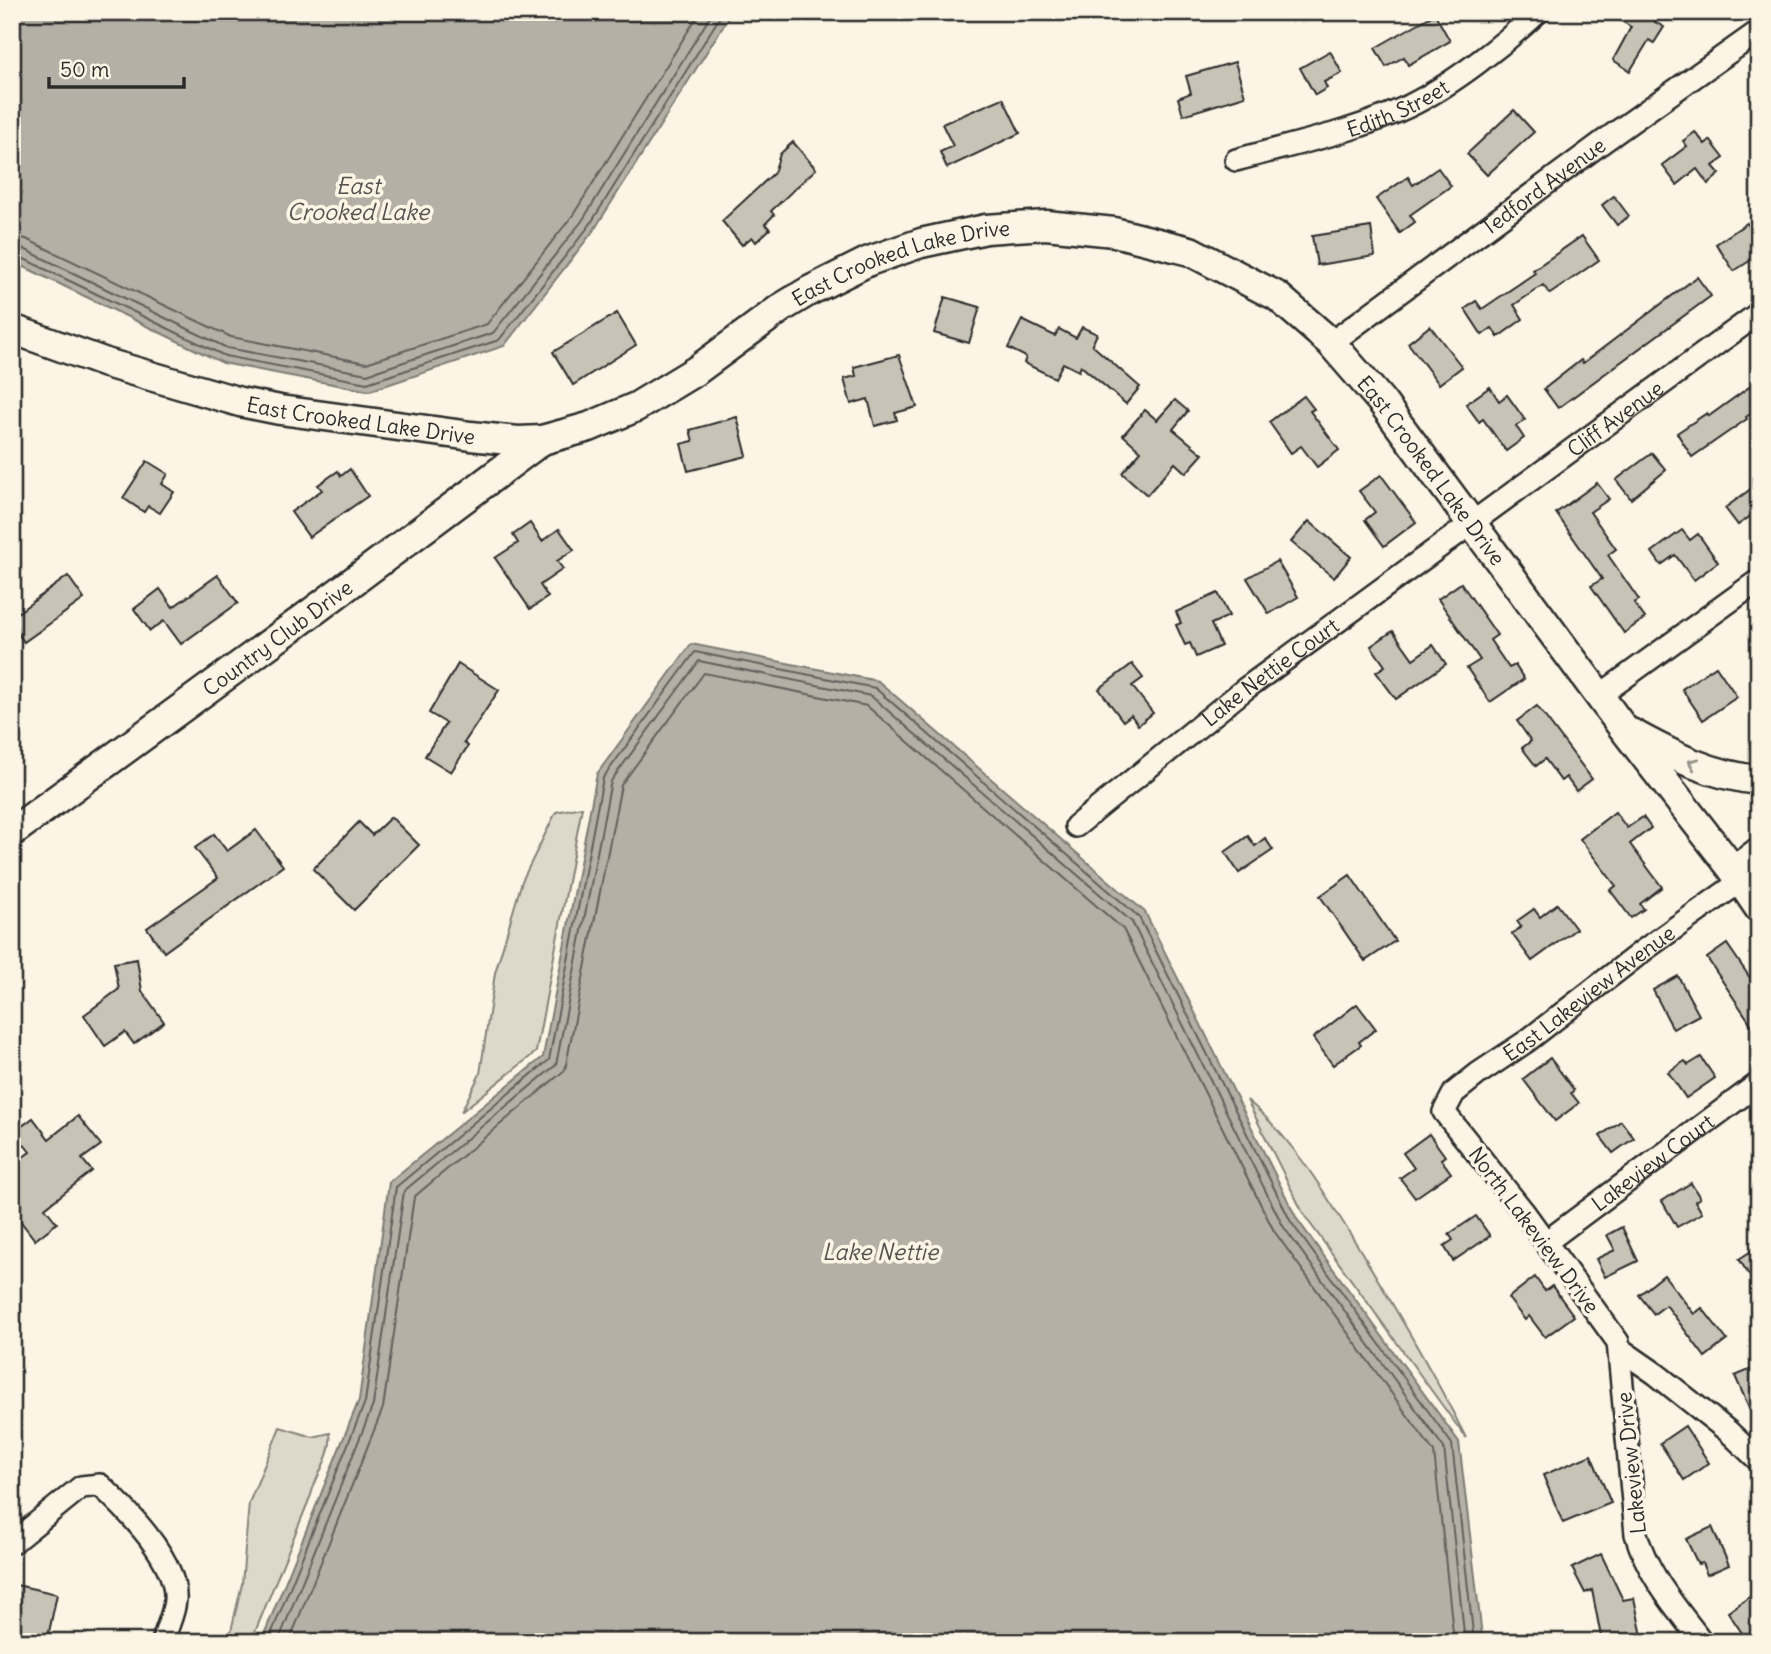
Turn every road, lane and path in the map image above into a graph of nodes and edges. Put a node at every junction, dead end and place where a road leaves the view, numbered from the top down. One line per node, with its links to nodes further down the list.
1 (1538, 12): 3 (street, Edith Street)
2 (1759, 31): 6 (street, Tedford Avenue)
3 (1236, 160)
4 (1759, 313): 8 (street, Cliff Avenue)
5 (12, 329): 7 (street, East Crooked Lake Drive)
6 (1331, 343): 7 (street, East Crooked Lake Drive); 8 (street, East Crooked Lake Drive)
7 (542, 440): 14 (street, Country Club Drive)
8 (1472, 523): 10 (street, East Crooked Lake Drive); 13 (street, Lake Nettie Court)
9 (1759, 580): 10 (street)
10 (1599, 696): 11 (street, East Crooked Lake Drive)
11 (1623, 728): 12 (street, East Crooked Lake Drive, one-way to 11); 16 (street, East Crooked Lake Drive)
12 (1759, 780)
13 (1076, 826)
14 (12, 832)
15 (1759, 852): 16 (street, East Lakeview Avenue)
16 (1737, 876): 17 (street, East Crooked Lake Drive); 19 (street, East Lakeview Avenue)
17 (1759, 908)
18 (1759, 1083): 20 (street, Lakeview Court)
19 (1444, 1112): 20 (street, North Lakeview Drive)
20 (1546, 1242): 21 (street, North Lakeview Drive)
21 (1620, 1349): 22 (street); 25 (street, Lakeview Drive)
22 (1759, 1461)
23 (12, 1543): 24 (street)
24 (163, 1642)
25 (1702, 1642)

